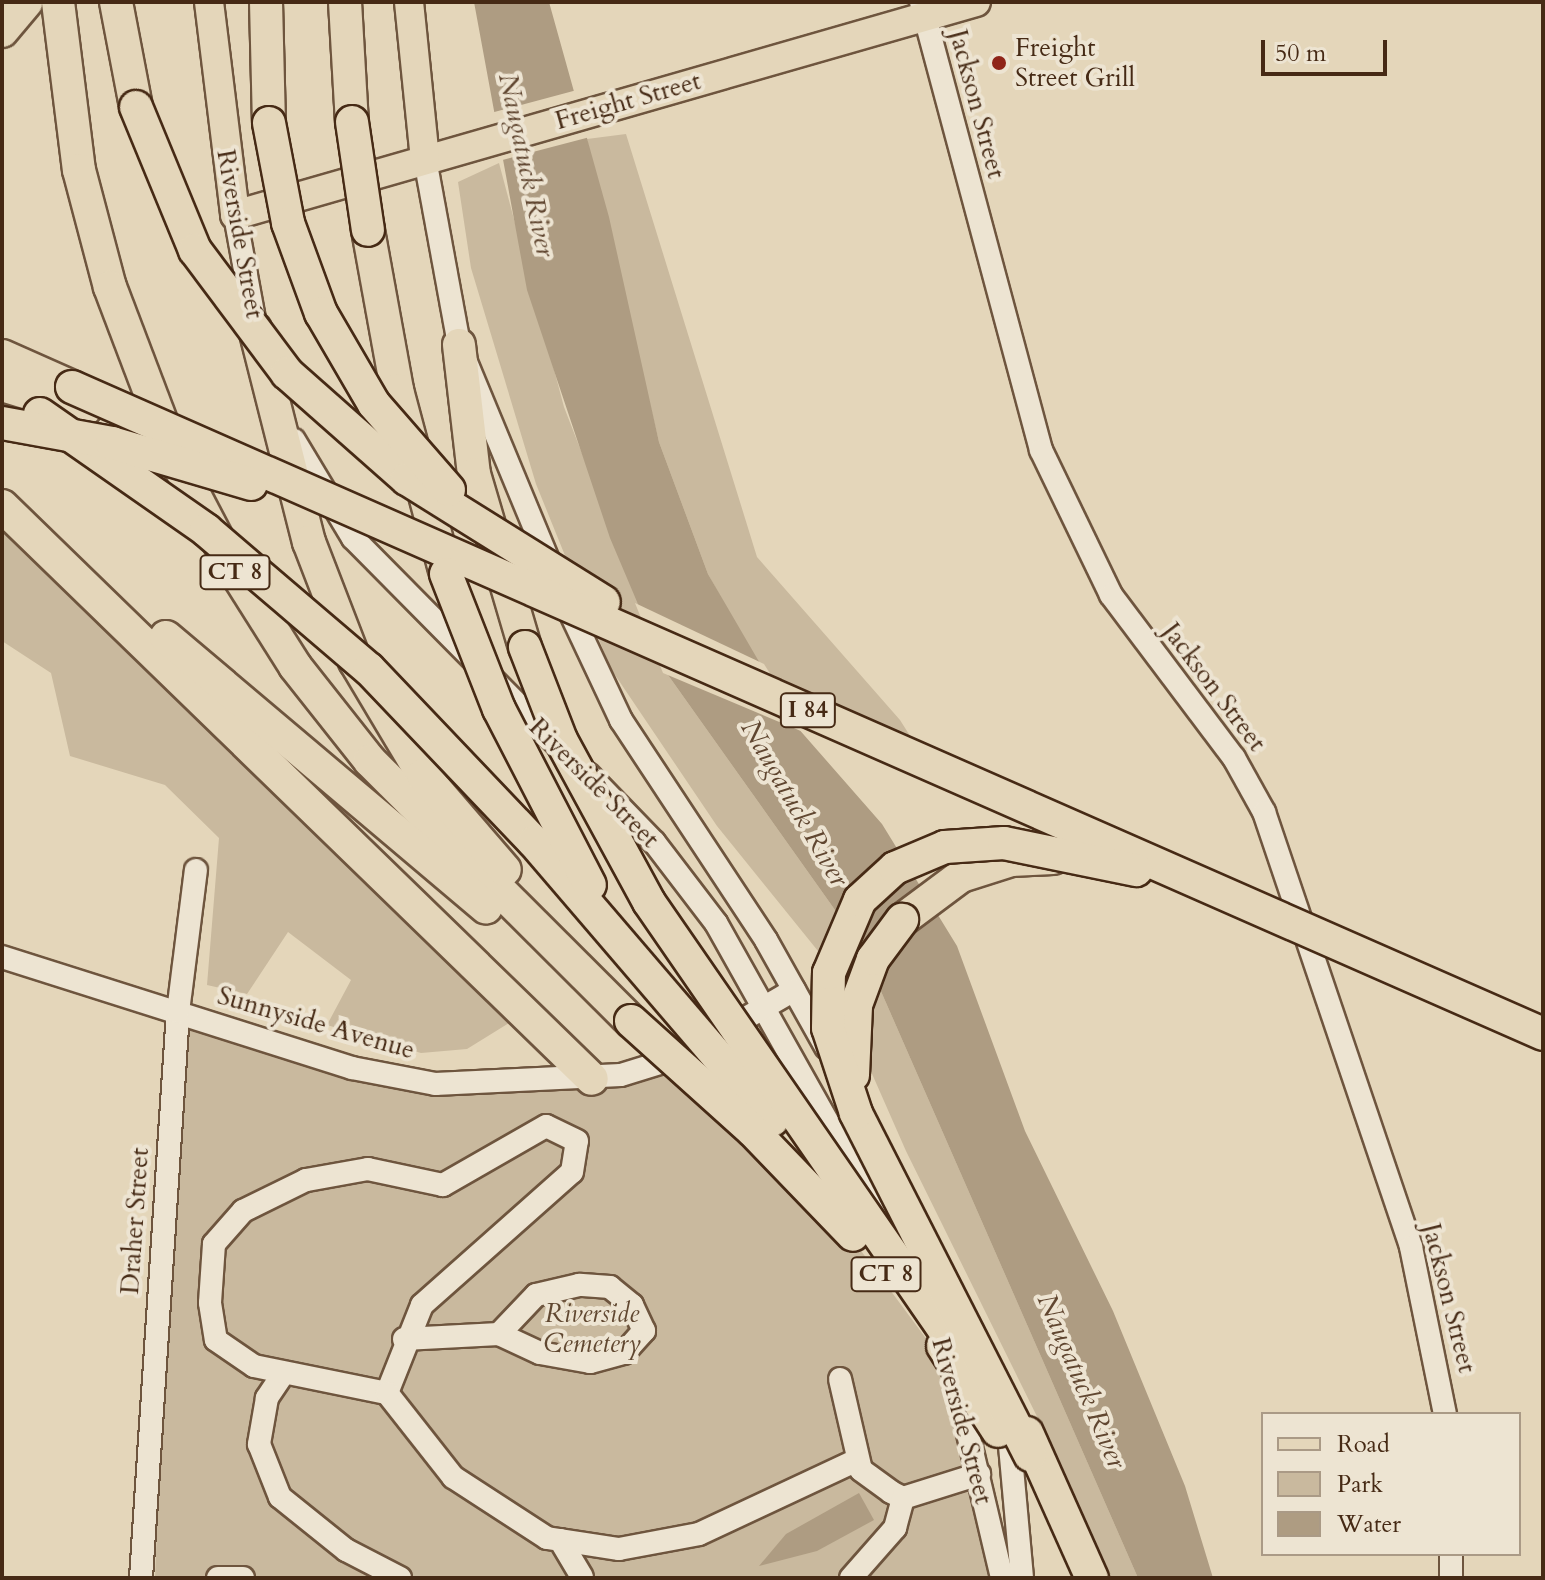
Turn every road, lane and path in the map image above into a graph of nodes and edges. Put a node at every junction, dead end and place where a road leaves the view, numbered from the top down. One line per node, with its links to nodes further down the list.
1 (26, 2): 10 (highway)
2 (58, 2): 30 (highway, CT 8)
3 (116, 2): 22 (highway, bridge)
4 (209, 2): 12 (main road, Riverside Street)
5 (266, 2): 22 (highway, bridge)
6 (345, 2): 25 (highway, CT 8, bridge)
7 (409, 2): 11 (main road, Riverside Street)
8 (976, 2): 9 (main road, Freight Street)
9 (923, 9): 11 (main road, Freight Street); 41 (street, Jackson Street)
10 (2, 31)
11 (425, 159): 12 (main road, Freight Street); 14 (street, Riverside Street)
12 (235, 215): 13 (street, Riverside Street)
13 (253, 318): 28 (street, Riverside Street); 30 (highway)
14 (459, 345): 27 (street, Riverside Street); 33 (highway, bridge)
15 (2, 356): 22 (highway, I 84, bridge)
16 (2, 385): 19 (highway, I 84)
17 (2, 392): 25 (highway, bridge)
18 (2, 423): 19 (highway, bridge)
19 (287, 487): 22 (highway, I 84, bridge)
20 (2, 498): 30 (highway)
21 (2, 506): 32 (highway)
22 (908, 753): 24 (highway, I 84, bridge)
23 (196, 870): 29 (street, Draher Street)
24 (1210, 887): 31 (highway, I 84, bridge); 42 (highway, bridge); 59 (highway, bridge)
25 (621, 940): 33 (highway, CT 8, bridge)
26 (2, 957): 29 (street, Sunnyside Avenue)
27 (794, 990): 28 (street, Sunnyside Avenue); 56 (street, Riverside Street)
28 (766, 1006): 32 (street, Sunnyside Avenue); 44 (street, Riverside Street)
29 (178, 1012): 32 (street, Sunnyside Avenue); 51 (street, Draher Street)
30 (634, 1019): 57 (highway, CT 8, bridge)
31 (1543, 1035)
32 (592, 1079)
33 (880, 1247): 42 (highway, CT 8, bridge)
34 (499, 1334): 34 (street); 35 (street)
35 (404, 1339): 36 (street); 39 (street)
36 (254, 1366): 37 (street); 40 (street)
37 (283, 1374): 39 (street); 40 (street)
38 (840, 1379): 43 (street)
39 (387, 1393): 46 (street)
40 (267, 1398): 54 (street)
41 (1445, 1412)
42 (1030, 1455): 58 (highway, CT 8)
43 (857, 1460): 45 (street); 47 (street)
44 (979, 1474): 45 (street); 55 (street, Riverside Street)
45 (903, 1498): 50 (street)
46 (560, 1540): 47 (street); 49 (street)
47 (610, 1548): 49 (street)
48 (1451, 1556): 60 (street)
49 (582, 1577)
50 (852, 1577)
51 (141, 1578)
52 (218, 1578): 53 (street)
53 (243, 1578)
54 (400, 1578)
55 (1002, 1578)
56 (1022, 1578)
57 (1078, 1578)
58 (1085, 1578)
59 (1092, 1578)
60 (1451, 1578)

